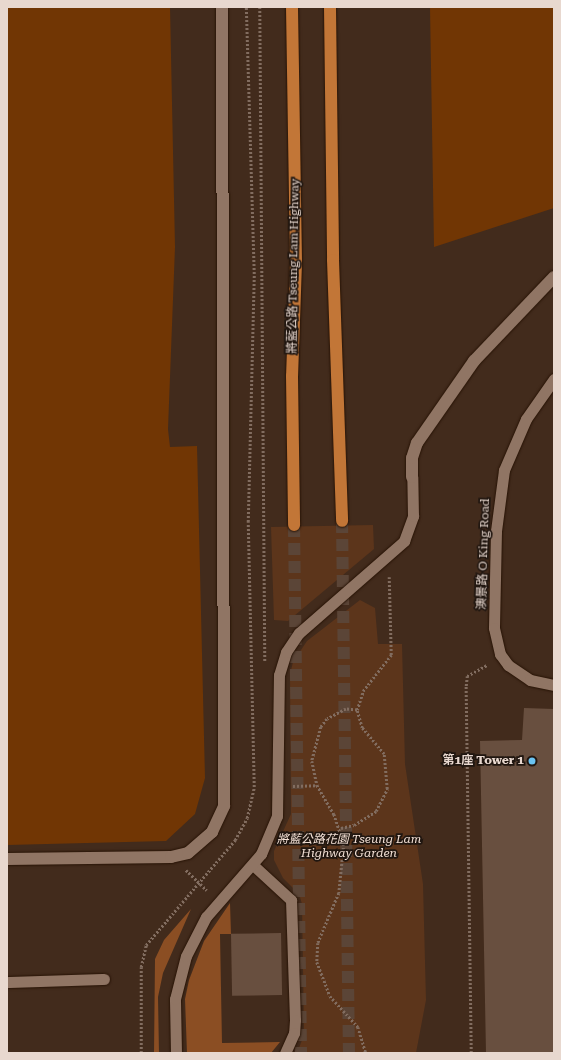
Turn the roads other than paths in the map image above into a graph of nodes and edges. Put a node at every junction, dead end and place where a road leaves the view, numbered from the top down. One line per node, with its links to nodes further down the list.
1 (292, 7): 8 (main road, 將藍公路 Tseung Lam Highway)
2 (330, 7): 7 (main road)
3 (222, 9): 10 (street)
4 (554, 277): 6 (street)
5 (554, 379): 9 (lane, 澳景路 O King Road)
6 (412, 477): 11 (lane)
7 (342, 522)
8 (294, 525)
9 (554, 685)
10 (7, 859)
11 (253, 865): 14 (lane); 15 (lane)
12 (104, 979): 13 (lane)
13 (7, 982)
14 (176, 1053)
15 (285, 1053)

